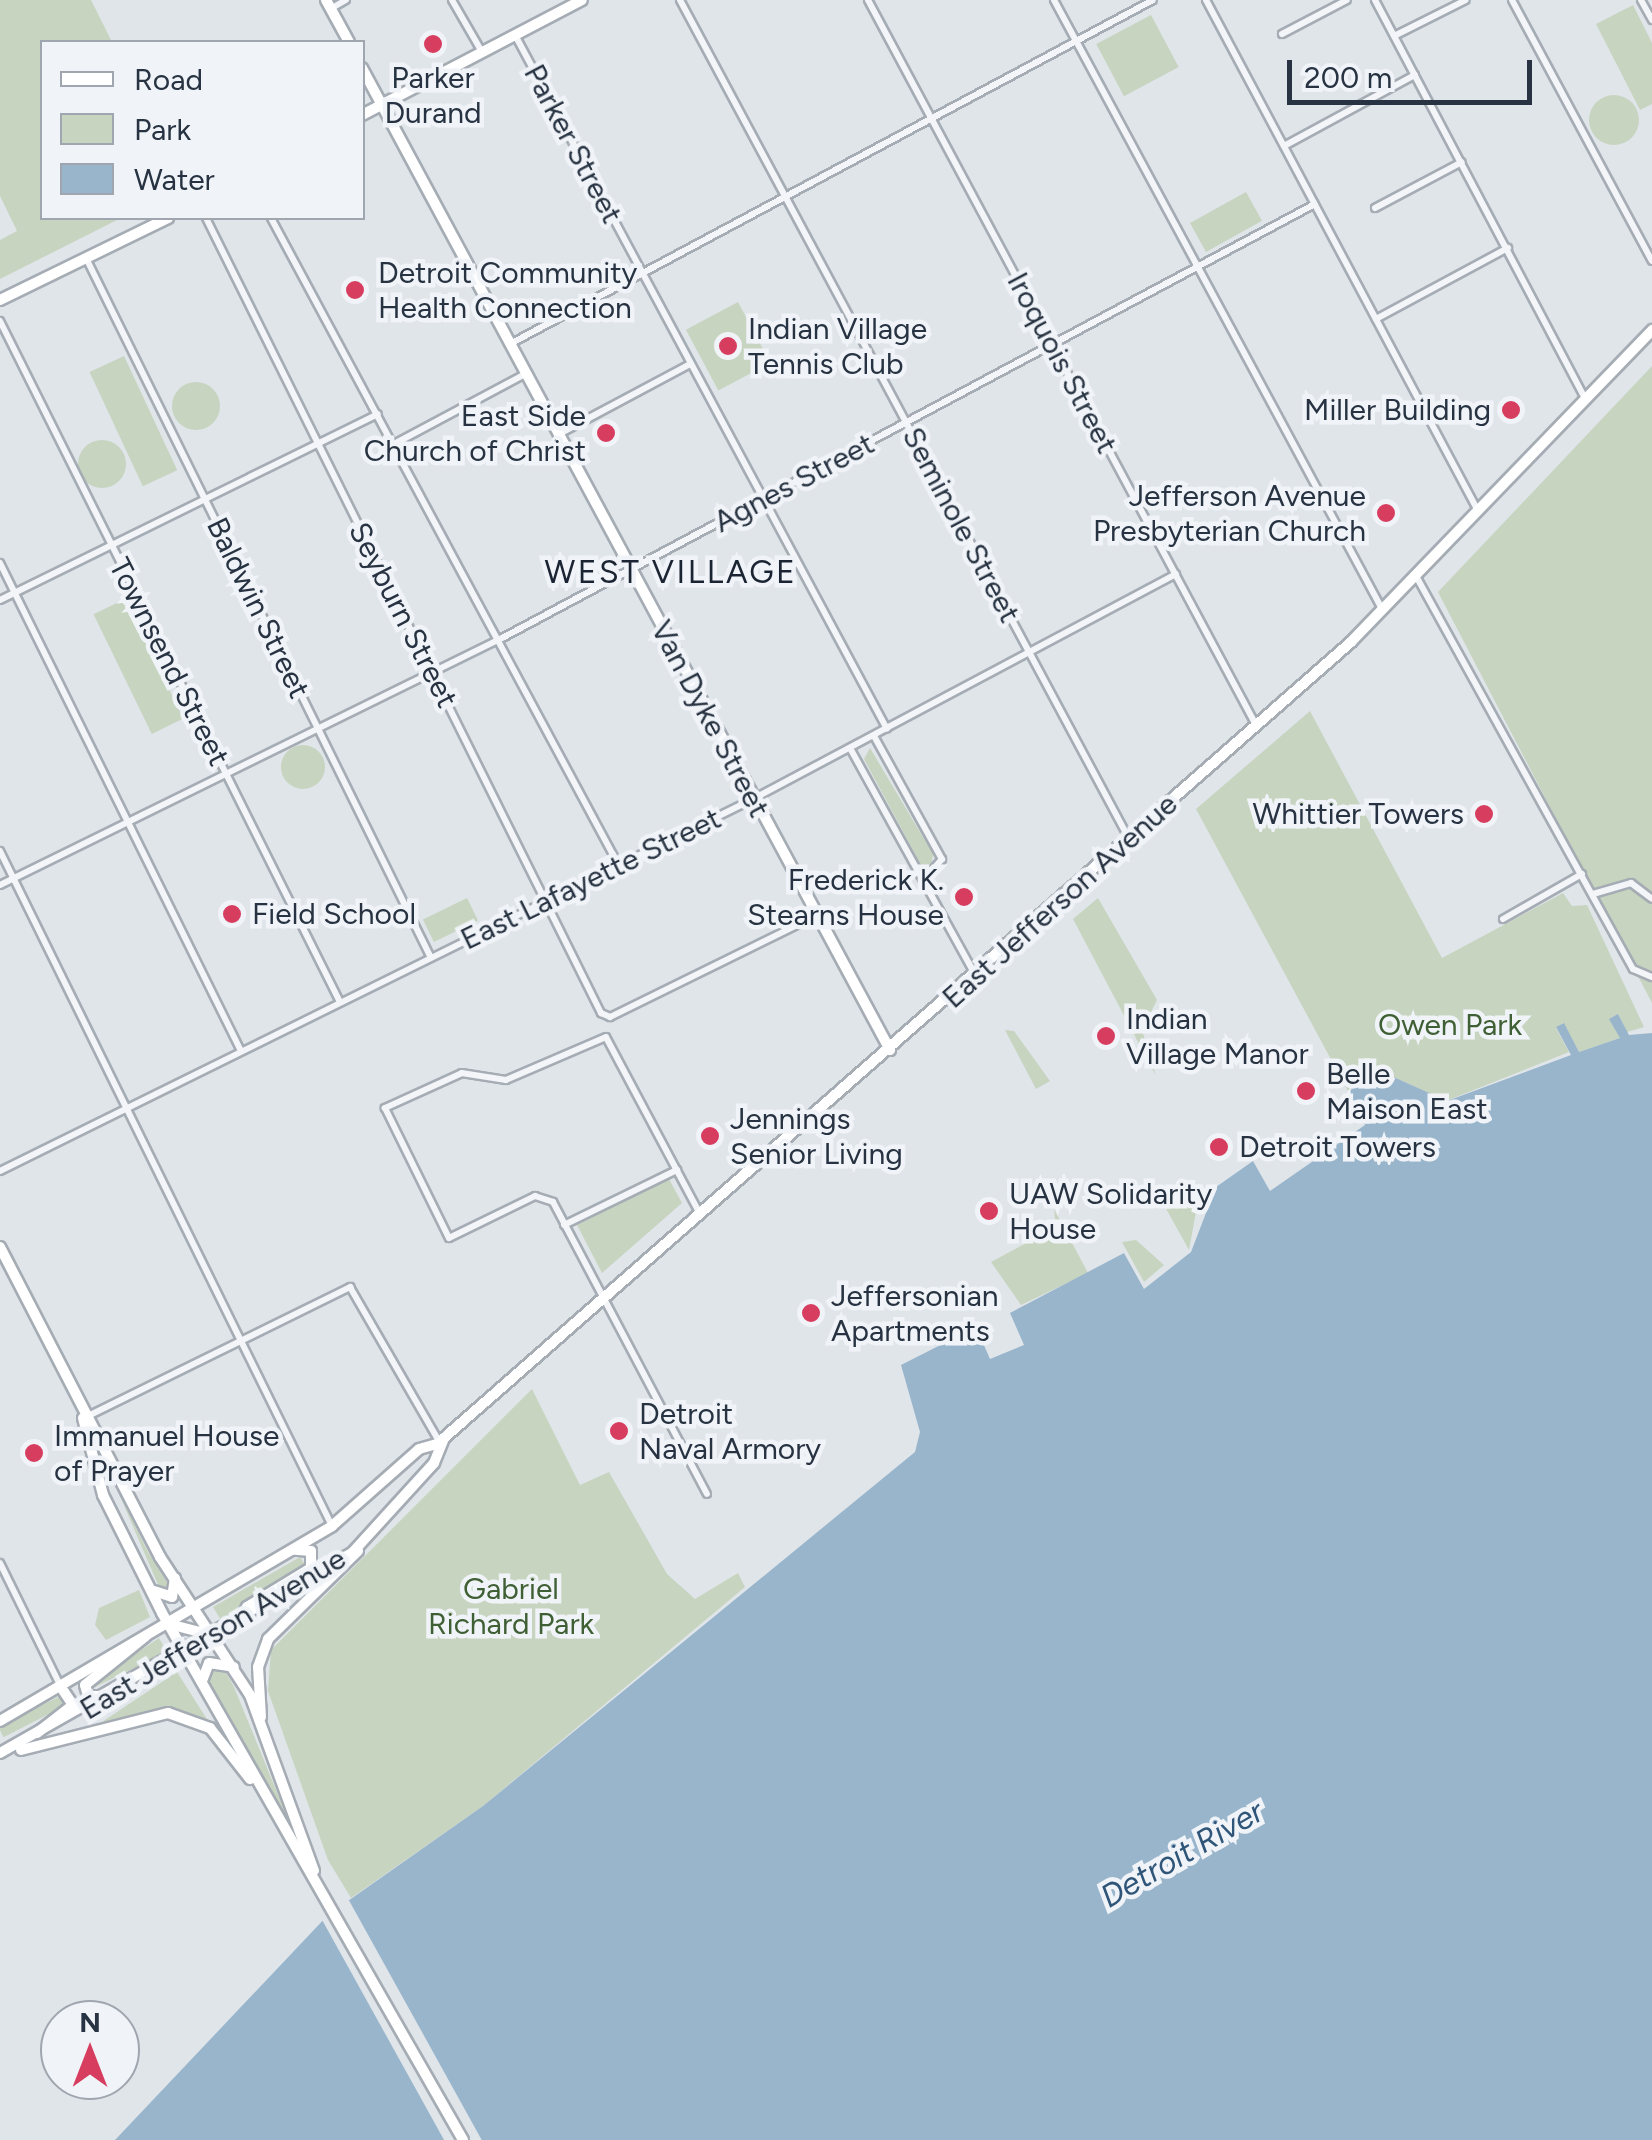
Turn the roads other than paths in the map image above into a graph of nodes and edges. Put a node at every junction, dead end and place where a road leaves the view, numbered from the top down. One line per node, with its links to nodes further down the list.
1 (346, 0): 14 (street)
2 (452, 0): 21 (street, Parker Street)
3 (580, 0): 17 (main road)
4 (680, 0): 29 (street, Seminole Street)
5 (868, 0): 26 (street, Iroquois Street)
6 (1054, 0): 20 (street)
7 (1152, 0): 20 (street)
8 (1206, 0): 27 (street)
9 (1346, 0): 16 (street)
10 (1375, 0): 18 (street)
11 (1466, 0): 18 (street)
12 (1512, 0): 37 (street)
13 (1641, 0): 15 (street)
14 (328, 4): 19 (main road)
15 (1652, 20)
16 (1282, 34)
17 (515, 35): 21 (main road); 39 (street, Parker Street)
18 (1394, 36): 23 (street)
19 (348, 40)
20 (1076, 42): 26 (street); 38 (street)
21 (482, 53): 24 (main road)
22 (365, 73): 24 (main road, Van Dyke Street)
23 (1415, 75): 27 (street); 28 (street)
24 (382, 104): 25 (main road); 44 (main road, Van Dyke Street)
25 (365, 113)
26 (932, 118): 29 (street); 45 (street, Iroquois Street)
27 (1284, 146): 30 (street)
28 (1462, 162): 31 (street); 35 (street)
29 (786, 196): 39 (street); 50 (street, Seminole Street)
30 (1315, 204): 38 (street, Agnes Street); 41 (street)
31 (1375, 208)
32 (164, 220): 36 (main road)
33 (207, 220): 52 (street, Seyburn Street)
34 (272, 220): 49 (street)
35 (1508, 248): 41 (street); 48 (street)
36 (86, 258): 40 (main road); 54 (street, Baldwin Street)
37 (1652, 262)
38 (1197, 268): 45 (street, Agnes Street); 64 (street)
39 (642, 273): 44 (street); 46 (street, Parker Street)
40 (0, 300)
41 (1376, 318): 56 (street)
42 (0, 321): 57 (street, Townsend Street)
43 (1652, 330): 48 (main road, East Jefferson Avenue)
44 (510, 344): 47 (main road, Van Dyke Street)
45 (1052, 346): 50 (street, Agnes Street); 60 (street, Iroquois Street)
46 (690, 364): 51 (street); 55 (street, Parker Street)
47 (526, 374): 51 (main road, Van Dyke Street); 53 (street)
48 (1586, 399): 56 (main road, East Jefferson Avenue)
49 (378, 414): 52 (street); 53 (street)
50 (906, 423): 55 (street, Agnes Street); 66 (street, Seminole Street)
51 (558, 435): 59 (main road, Van Dyke Street)
52 (317, 444): 54 (street); 67 (street, Seyburn Street)
53 (394, 444): 65 (street)
54 (204, 499): 57 (street); 70 (street, Baldwin Street)
55 (764, 500): 59 (street, Agnes Street); 69 (street, Parker Street)
56 (1478, 512): 61 (main road, East Jefferson Avenue)
57 (111, 545): 62 (street); 73 (street, Townsend Street)
58 (0, 563): 62 (street)
59 (630, 570): 65 (street, Agnes Street); 74 (main road, Van Dyke Street)
60 (1176, 574): 66 (street, East Lafayette Street); 68 (street, Iroquois Street)
61 (1416, 576): 64 (main road, East Jefferson Avenue); 79 (street)
62 (14, 592): 63 (street); 75 (street)
63 (0, 600)
64 (1382, 610): 68 (main road, East Jefferson Avenue)
65 (498, 640): 67 (street, Agnes Street); 78 (street)
66 (1029, 652): 69 (street, East Lafayette Street); 76 (street, Seminole Street)
67 (433, 673): 70 (street, Agnes Street); 85 (street, Seyburn Street)
68 (1256, 726): 76 (main road, East Jefferson Avenue)
69 (887, 728): 71 (street, East Lafayette Street)
70 (318, 730): 73 (street, Agnes Street); 88 (street, Baldwin Street)
71 (874, 736): 72 (street, East Lafayette Street); 81 (street)
72 (850, 748): 74 (street, East Lafayette Street); 81 (street)
73 (226, 774): 75 (street, Agnes Street); 91 (street, Townsend Street)
74 (753, 800): 78 (street, East Lafayette Street); 86 (main road, Van Dyke Street)
75 (128, 822): 80 (street, Agnes Street); 93 (street)
76 (1128, 838): 90 (main road, East Jefferson Avenue)
77 (0, 851): 80 (street)
78 (619, 866): 85 (street, East Lafayette Street)
79 (1582, 874): 83 (street); 87 (street)
80 (14, 878): 82 (street, Agnes Street); 94 (street)
81 (923, 882): 90 (street)
82 (0, 885)
83 (1592, 894): 84 (street); 89 (street)
84 (1652, 899)
85 (545, 902): 86 (street, Seyburn Street); 88 (street, East Lafayette Street)
86 (815, 916): 92 (main road, Van Dyke Street)
87 (1503, 919)
88 (431, 958): 91 (street, East Lafayette Street)
89 (1652, 977)
90 (977, 978): 92 (main road, East Jefferson Avenue)
91 (340, 1002): 93 (street, East Lafayette Street)
92 (890, 1050): 97 (main road, East Jefferson Avenue)
93 (241, 1051): 94 (street, East Lafayette Street)
94 (126, 1107): 96 (street, East Lafayette Street); 101 (street)
95 (677, 1170): 97 (street); 98 (street); 98 (street)
96 (0, 1171)
97 (700, 1214): 100 (main road, East Jefferson Avenue)
98 (564, 1226): 100 (street)
99 (0, 1248): 102 (main road)
100 (602, 1300): 103 (main road, East Jefferson Avenue); 105 (street)
101 (240, 1340): 102 (street); 103 (street); 107 (street)
102 (83, 1418): 104 (main road); 106 (main road)
103 (440, 1443): 107 (main road, East Jefferson Avenue); 108 (main road, East Jefferson Avenue)
104 (124, 1486): 106 (main road); 111 (main road)
105 (707, 1494)
106 (108, 1501): 112 (main road)
107 (332, 1526): 109 (main road, East Jefferson Avenue)
108 (363, 1542): 114 (main road, East Jefferson Avenue); 123 (main road)
109 (292, 1551): 113 (main road, East Jefferson Avenue); 114 (main road)
110 (0, 1563): 121 (street)
111 (174, 1574): 112 (main road); 113 (main road)
112 (150, 1586): 115 (main road)
113 (196, 1607): 115 (main road, East Jefferson Avenue); 117 (main road)
114 (239, 1623): 117 (main road, East Jefferson Avenue)
115 (168, 1624): 116 (main road, East Jefferson Avenue); 117 (main road); 118 (main road)
116 (146, 1636): 121 (main road, East Jefferson Avenue); 122 (main road)
117 (216, 1637): 118 (main road, East Jefferson Avenue); 119 (main road)
118 (185, 1654): 120 (main road); 122 (main road, East Jefferson Avenue)
119 (234, 1667): 120 (main road); 123 (main road)
120 (202, 1682): 127 (main road)
121 (60, 1686): 124 (main road, East Jefferson Avenue); 125 (main road)
122 (114, 1695): 125 (main road, East Jefferson Avenue)
123 (261, 1718): 128 (main road)
124 (0, 1720)
125 (30, 1742): 126 (main road, East Jefferson Avenue)
126 (0, 1753): 127 (main road)
127 (284, 1829): 128 (main road)
128 (314, 1872): 129 (main road)
129 (464, 2140)

